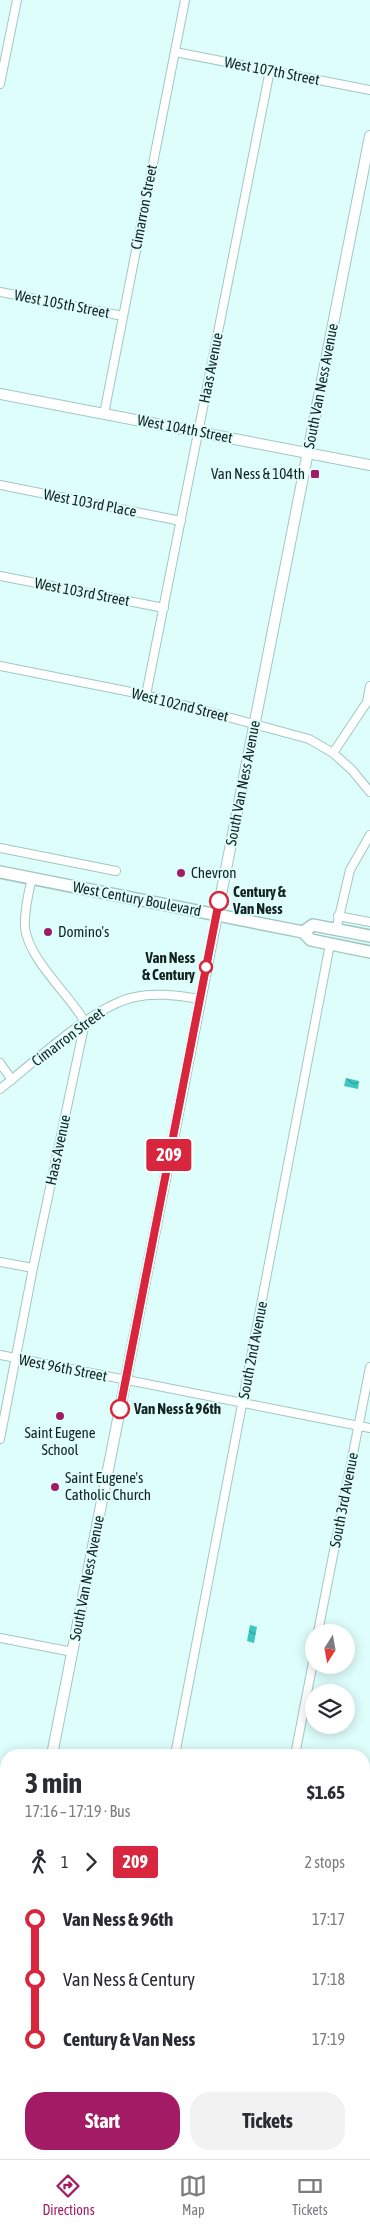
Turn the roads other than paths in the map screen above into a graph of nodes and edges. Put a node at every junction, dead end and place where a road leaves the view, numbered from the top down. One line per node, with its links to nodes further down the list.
1 (17, 0): 5 (street)
2 (185, 0): 3 (street, Cimarron Street)
3 (175, 52): 4 (street, West 107th Street); 9 (street, Cimarron Street)
4 (270, 70): 6 (street, West 107th Street); 12 (street, Haas Avenue)
5 (0, 84)
6 (370, 90)
7 (370, 136): 13 (street, South Van Ness Avenue)
8 (0, 292): 9 (street, West 105th Street)
9 (123, 316): 11 (street, Cimarron Street)
10 (0, 394): 11 (street, West 104th Street)
11 (104, 414): 12 (street, West 104th Street)
12 (198, 432): 13 (street, West 104th Street); 16 (street, Haas Avenue)
13 (308, 453): 14 (street, West 104th Street); 22 (street, South Van Ness Avenue)
14 (370, 465)
15 (0, 485): 16 (street, West 103rd Place)
16 (181, 521): 18 (street, Haas Avenue)
17 (0, 576): 18 (street, West 103rd Street)
18 (164, 608): 21 (street, Haas Avenue)
19 (0, 666): 21 (street, West 102nd Street)
20 (370, 686): 23 (street)
21 (146, 695): 22 (street, West 102nd Street)
22 (254, 724): 23 (street, West 102nd Street); 30 (street, South Van Ness Avenue)
23 (333, 753): 24 (street, West 102nd Street)
24 (370, 792)
25 (370, 834): 31 (street)
26 (0, 848): 27 (street, West Century Boulevard)
27 (116, 871)
28 (0, 872): 29 (main road, West Century Boulevard)
29 (32, 878): 30 (main road, West Century Boulevard); 39 (street)
30 (217, 915): 34 (main road, West Century Boulevard); 38 (street, South Van Ness Avenue)
31 (338, 916): 32 (street); 33 (street)
32 (370, 922)
33 (336, 930): 34 (main road, West Century Boulevard); 35 (main road, West Century Boulevard)
34 (303, 932): 36 (main road, West Century Boulevard)
35 (370, 936)
36 (330, 944): 37 (main road, West Century Boulevard); 49 (street, South 2nd Avenue)
37 (370, 952)
38 (200, 998): 39 (street, Cimarron Street); 48 (street, South Van Ness Avenue)
39 (85, 1022): 41 (street, Cimarron Street); 44 (street, Haas Avenue)
40 (0, 1063): 41 (street)
41 (12, 1080): 42 (street, Cimarron Street)
42 (0, 1089)
43 (0, 1262): 44 (street)
44 (33, 1268): 46 (street, Haas Avenue)
45 (0, 1355): 46 (street, West 96th Street)
46 (15, 1358): 48 (street, West 96th Street); 52 (street, Haas Avenue)
47 (370, 1368): 50 (street, South 3rd Avenue)
48 (125, 1380): 49 (street, West 96th Street); 55 (street, South Van Ness Avenue)
49 (243, 1403): 50 (street, West 96th Street); 58 (street, South 2nd Avenue)
50 (359, 1426): 51 (street, West 96th Street); 53 (street, South 3rd Avenue)
51 (370, 1428)
52 (0, 1439)
53 (320, 1624)
54 (0, 1638): 55 (street)
55 (73, 1652): 57 (street, South Van Ness Avenue)
56 (311, 1674): 59 (street)
57 (53, 1749)
58 (176, 1749)
59 (296, 1749)

